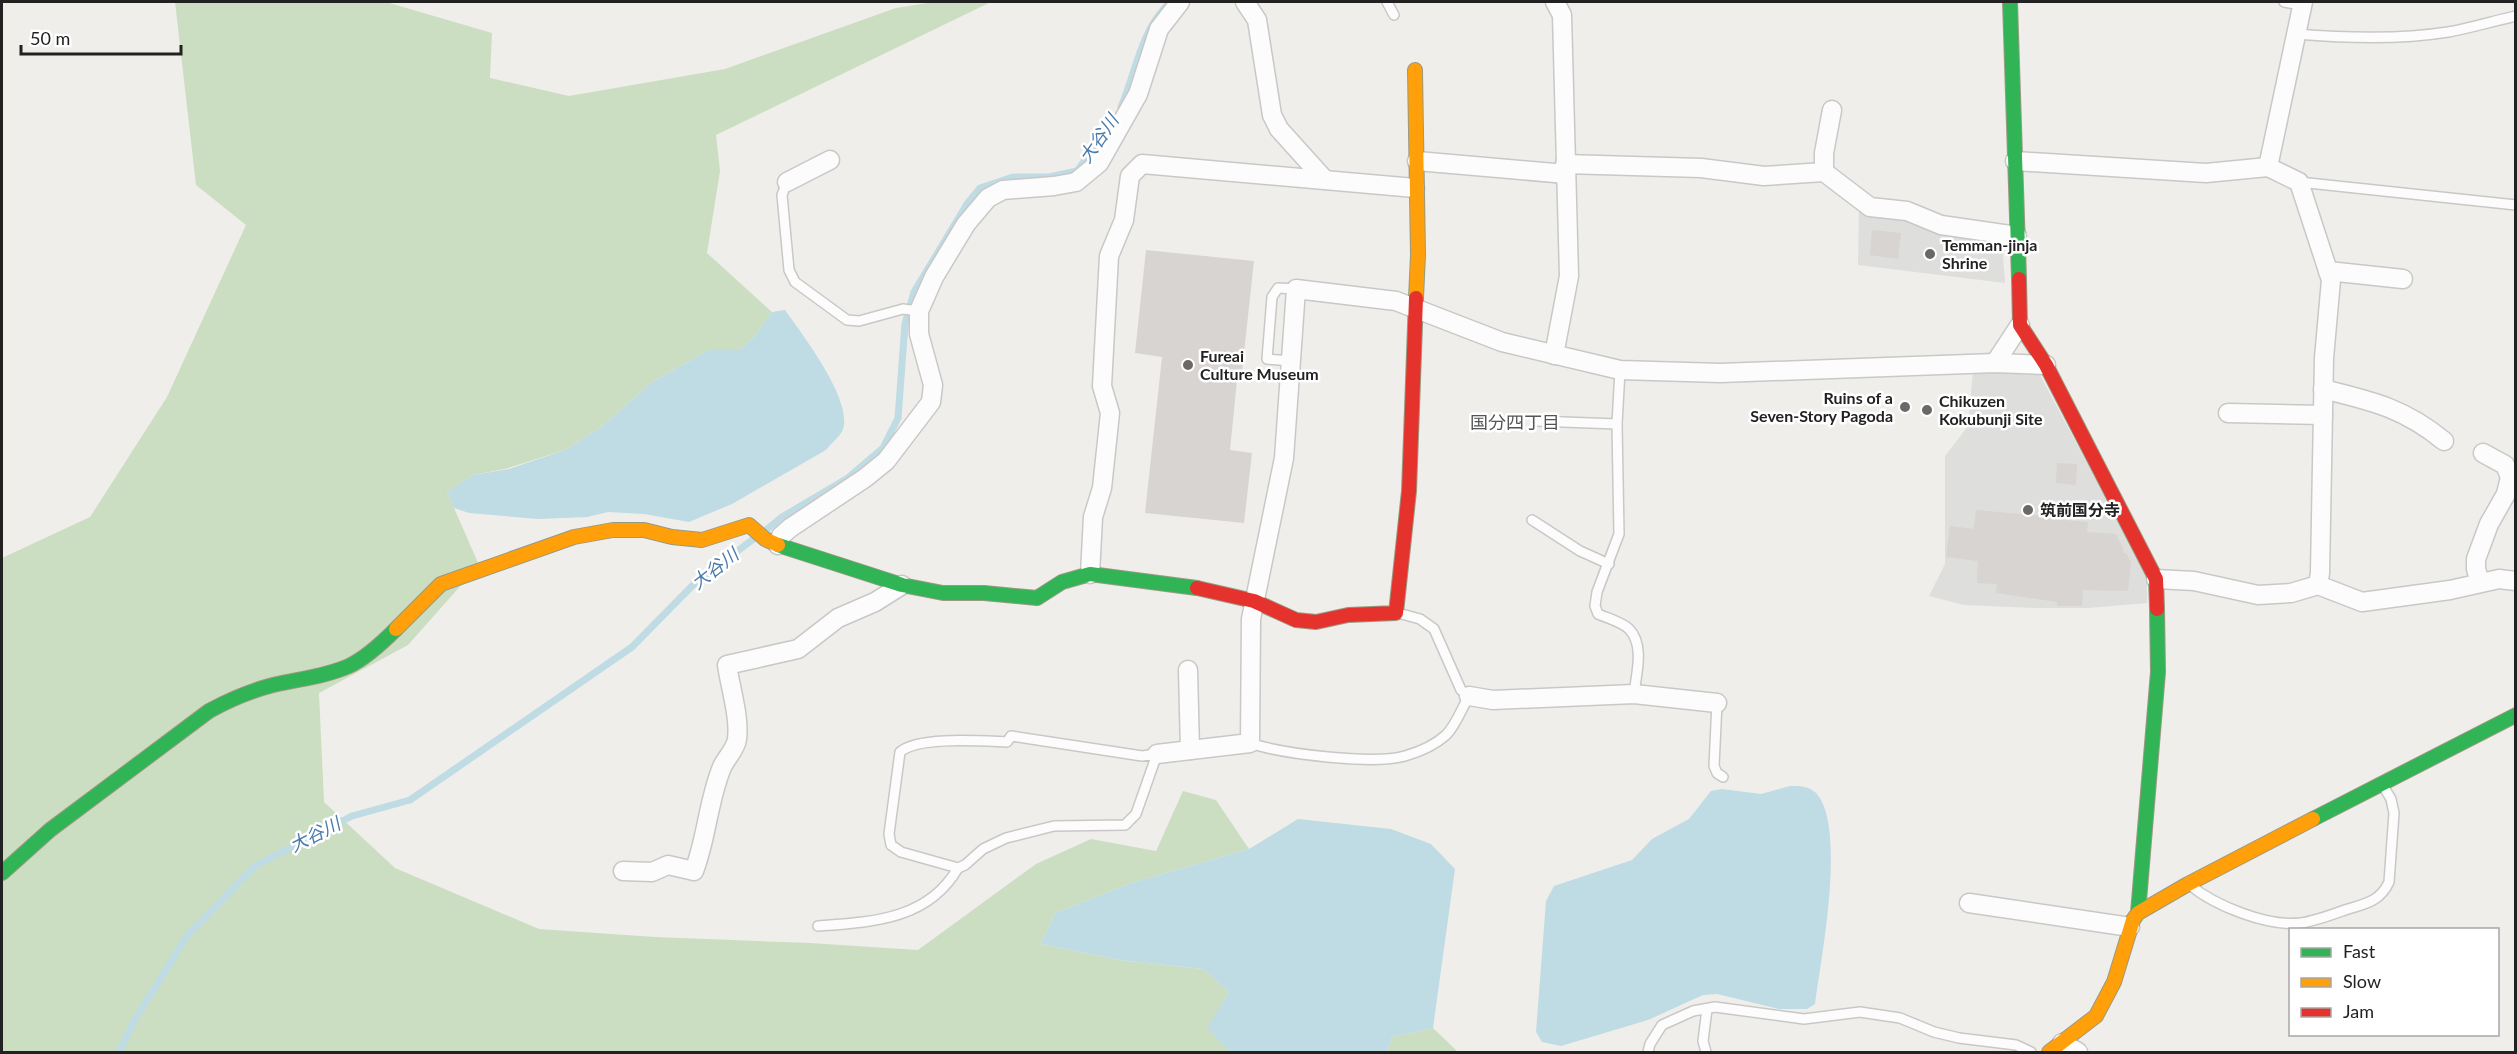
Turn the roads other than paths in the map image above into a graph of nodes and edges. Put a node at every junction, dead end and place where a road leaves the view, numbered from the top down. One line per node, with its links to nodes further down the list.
1 (1180, 2): 15 (street)
2 (1245, 2): 20 (street)
3 (1387, 2): 7 (lane)
4 (1555, 2): 17 (street)
5 (2010, 2): 14 (street)
6 (2296, 3): 9 (street)
7 (1394, 15)
8 (2516, 16): 9 (lane)
9 (2296, 34): 16 (street)
10 (1415, 70): 13 (street)
11 (1832, 110): 18 (street)
12 (830, 160): 21 (street)
13 (1417, 161): 17 (street); 23 (street)
14 (2015, 161): 16 (street); 25 (street)
15 (1099, 163): 19 (street); 29 (street)
16 (2268, 167): 22 (street)
17 (1565, 169): 18 (street); 31 (street)
18 (1824, 172): 25 (street)
19 (1130, 176): 20 (street); 45 (street)
20 (1324, 180): 23 (street)
21 (787, 182): 29 (lane)
22 (2298, 182): 24 (lane); 26 (street)
23 (1415, 188): 28 (street)
24 (2516, 206)
25 (2017, 236): 30 (street)
26 (2328, 271): 27 (street); 35 (street)
27 (2403, 279)
28 (1414, 306): 31 (street); 51 (street); 52 (street)
29 (919, 311): 43 (street)
30 (2020, 325): 32 (street); 33 (street)
31 (1554, 354): 34 (street)
32 (1995, 363): 33 (street); 34 (street)
33 (2046, 365): 46 (street)
34 (1620, 370): 39 (lane)
35 (2323, 389): 37 (street); 40 (street)
36 (2228, 413): 37 (street)
37 (2323, 415): 50 (street)
38 (1537, 422): 39 (lane)
39 (1617, 424): 44 (lane)
40 (2444, 441)
41 (2483, 453): 48 (street)
42 (1532, 520): 44 (lane)
43 (778, 545): 49 (street); 65 (street)
44 (1610, 564): 54 (lane)
45 (1090, 574): 49 (street); 51 (street)
46 (2156, 579): 50 (street); 68 (street)
47 (2516, 581): 48 (street)
48 (2480, 582): 50 (street)
49 (902, 585): 64 (street)
50 (2318, 585)
51 (1254, 601): 52 (street); 58 (street)
52 (1396, 612): 55 (lane)
53 (1188, 670): 59 (street)
54 (1634, 694): 55 (street); 56 (street)
55 (1469, 696): 58 (lane)
56 (1718, 703): 61 (lane)
57 (2516, 716): 62 (street)
58 (1250, 743): 59 (street)
59 (1190, 750): 60 (street)
60 (1157, 754): 63 (lane); 63 (lane)
61 (1723, 777)
62 (2381, 783): 66 (street); 66 (lane)
63 (958, 868): 69 (lane)
64 (623, 871)
65 (2, 873)
66 (2188, 884): 68 (street)
67 (1969, 903): 68 (street)
68 (2134, 920): 71 (street)
69 (818, 926)
70 (1707, 1009): 72 (lane); 73 (lane); 74 (lane)
71 (2055, 1048): 75 (street)
72 (1648, 1053)
73 (1706, 1053)
74 (2031, 1053)
75 (2078, 1053)

